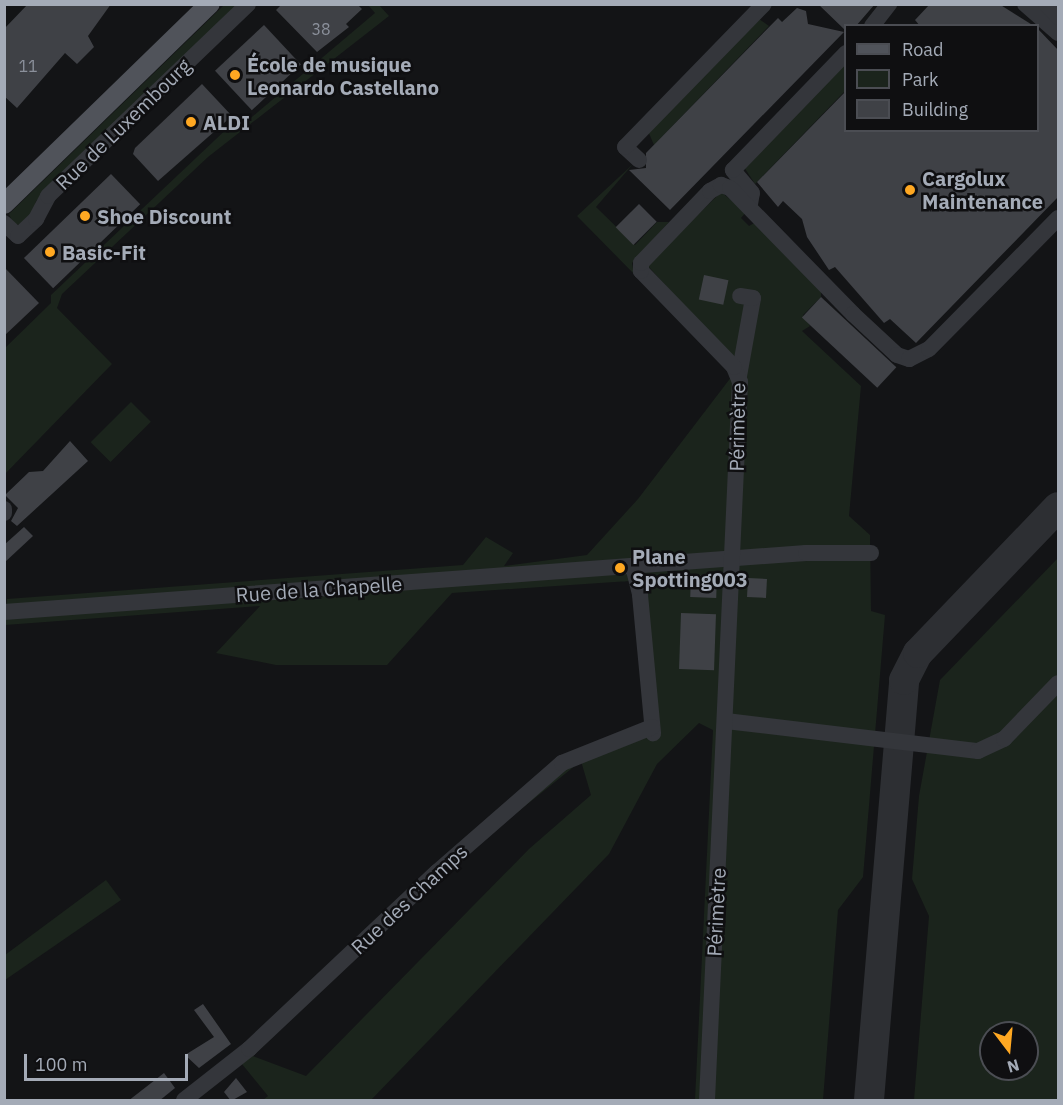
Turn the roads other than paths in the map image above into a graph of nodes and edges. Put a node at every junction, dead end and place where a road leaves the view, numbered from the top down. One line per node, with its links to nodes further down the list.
1 (210, 4): 12 (main road, Rue de Luxembourg)
2 (248, 4): 15 (street, Rue de Luxembourg)
3 (764, 4): 11 (street)
4 (1025, 4): 9 (street)
5 (1046, 4): 7 (street)
6 (891, 5): 8 (street)
7 (1059, 17)
8 (871, 18)
9 (1059, 33)
10 (844, 55): 13 (street)
11 (639, 160)
12 (4, 204)
13 (750, 205): 14 (street, Périmètre); 17 (street, Périmètre)
14 (1059, 218)
15 (4, 223)
16 (740, 296): 17 (street)
17 (739, 376): 19 (street, Périmètre)
18 (871, 553): 19 (street, Rue de la Chapelle)
19 (732, 559): 20 (street, Rue de la Chapelle); 23 (street, Périmètre)
20 (633, 566): 21 (street, Rue de la Chapelle); 24 (street, Rue des Champs)
21 (4, 612)
22 (1057, 689): 23 (street)
23 (726, 721): 25 (street, Périmètre)
24 (184, 1101)
25 (707, 1101)

